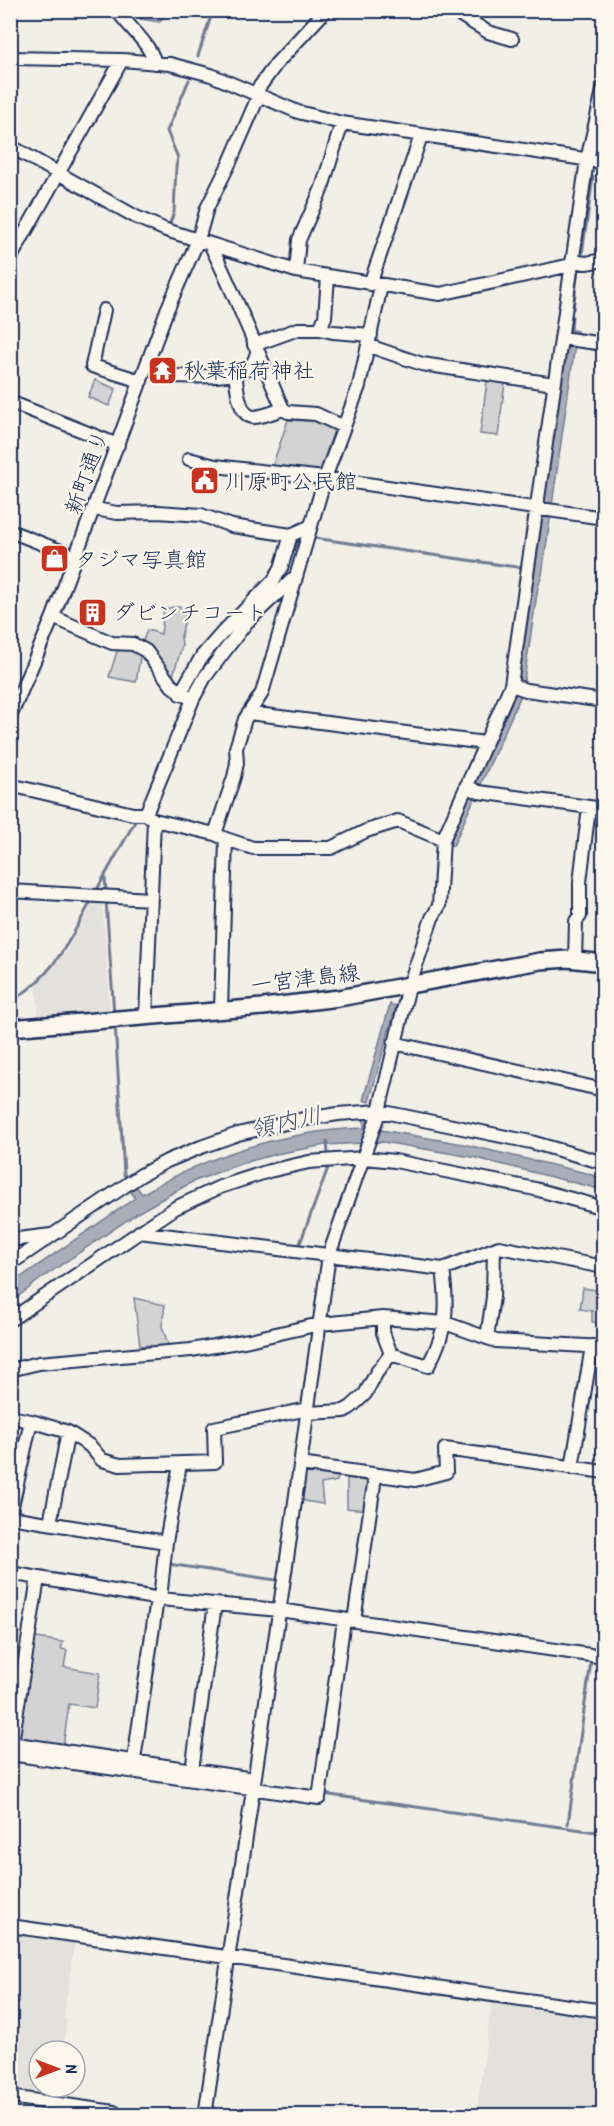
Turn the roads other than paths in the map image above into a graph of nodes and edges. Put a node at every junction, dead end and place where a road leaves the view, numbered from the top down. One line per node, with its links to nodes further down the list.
1 (117, 10): 7 (street)
2 (326, 10): 9 (street, 新町通り)
3 (452, 10): 4 (street)
4 (512, 39)
5 (10, 58): 6 (street)
6 (122, 60): 7 (street); 15 (street)
7 (155, 63): 9 (street)
8 (603, 86): 13 (street)
9 (257, 94): 10 (street); 16 (street, 新町通り)
10 (342, 123): 11 (street); 21 (street)
11 (422, 136): 13 (street); 23 (street)
12 (10, 146): 15 (street)
13 (587, 160): 14 (street); 20 (street)
14 (603, 162)
15 (58, 174): 16 (street); 18 (street)
16 (198, 240): 17 (street); 32 (street, 新町通り)
17 (210, 244): 21 (street); 29 (street)
18 (10, 260)
19 (603, 260): 20 (street)
20 (572, 263): 23 (street); 26 (street)
21 (296, 271): 22 (street)
22 (328, 277): 23 (street); 25 (street)
23 (375, 285): 27 (street)
24 (104, 310): 32 (street)
25 (320, 328): 27 (street); 29 (street)
26 (567, 339): 28 (street); 33 (street)
27 (370, 341): 33 (street); 36 (street)
28 (603, 345)
29 (256, 349): 30 (street); 35 (street)
30 (234, 373): 31 (street); 35 (street)
31 (172, 376)
32 (141, 381): 37 (street, 新町通り)
33 (554, 384): 41 (street)
34 (10, 402): 37 (street)
35 (283, 409): 36 (street)
36 (344, 427): 39 (street)
37 (117, 445): 40 (street, 新町通り)
38 (189, 459): 39 (street)
39 (325, 478): 41 (street); 43 (street)
40 (94, 509): 45 (street); 46 (street, 新町通り)
41 (543, 509): 42 (street); 49 (street)
42 (603, 518)
43 (311, 526): 45 (street); 47 (street)
44 (10, 531): 46 (street)
45 (291, 535): 50 (street)
46 (76, 557): 48 (street, 新町通り)
47 (296, 576): 50 (street); 53 (street)
48 (53, 617): 50 (street); 52 (street, 新町通り)
49 (517, 687): 51 (street); 54 (street)
50 (188, 697): 59 (street)
51 (603, 701)
52 (11, 712)
53 (249, 713): 54 (street); 60 (street)
54 (485, 743): 56 (street)
55 (10, 785): 59 (street)
56 (471, 789): 57 (street); 61 (street)
57 (589, 807): 58 (street); 64 (street)
58 (603, 809)
59 (144, 816): 60 (street); 63 (street)
60 (220, 837): 61 (street); 67 (street)
61 (443, 840): 66 (street)
62 (10, 891): 63 (street)
63 (151, 899): 68 (street)
64 (575, 960): 65 (main road, 一宮津島線); 66 (main road, 一宮津島線)
65 (603, 963)
66 (409, 986): 67 (main road, 一宮津島線); 70 (street)
67 (221, 1010): 68 (main road, 一宮津島線)
68 (146, 1017): 69 (main road, 一宮津島線)
69 (10, 1028)
70 (394, 1043): 71 (street); 72 (street)
71 (603, 1090)
72 (378, 1113): 73 (street); 74 (street); 77 (street)
73 (364, 1156): 75 (street); 76 (street); 80 (street)
74 (603, 1163)
75 (603, 1208)
76 (139, 1232): 80 (street); 85 (street)
77 (52, 1235): 78 (street); 81 (street)
78 (10, 1240)
79 (494, 1249): 82 (street); 83 (street); 88 (street)
80 (328, 1255): 83 (street); 87 (street)
81 (10, 1264)
82 (603, 1267)
83 (443, 1269): 86 (street)
84 (383, 1318): 86 (street); 87 (street); 90 (street)
85 (10, 1320)
86 (445, 1323): 88 (street); 90 (street)
87 (320, 1324): 91 (street); 92 (street)
88 (487, 1338): 89 (street)
89 (598, 1347): 98 (street)
90 (391, 1354): 92 (street)
91 (10, 1370)
92 (308, 1411): 96 (street); 97 (street)
93 (10, 1417): 94 (street)
94 (31, 1421): 95 (street); 101 (street)
95 (68, 1432): 96 (street); 102 (street)
96 (180, 1464): 103 (street)
97 (300, 1464): 100 (street); 108 (street)
98 (572, 1468): 99 (street); 100 (street)
99 (603, 1472)
100 (374, 1474): 109 (street)
101 (10, 1516): 102 (street)
102 (50, 1523): 103 (street)
103 (166, 1542): 106 (street)
104 (10, 1573): 105 (street)
105 (38, 1578): 106 (street); 111 (street)
106 (159, 1599): 107 (street); 112 (street)
107 (215, 1604): 108 (street); 113 (street)
108 (279, 1610): 109 (street); 114 (street)
109 (349, 1620): 110 (street); 114 (street)
110 (603, 1657)
111 (11, 1748): 112 (street)
112 (134, 1766): 113 (street); 114 (street)
113 (192, 1770): 114 (street)
114 (253, 1784): 116 (street)
115 (10, 1926): 116 (street)
116 (228, 1957): 117 (street); 120 (street)
117 (603, 2011)
118 (10, 2097): 119 (street)
119 (114, 2115)
120 (205, 2115)

